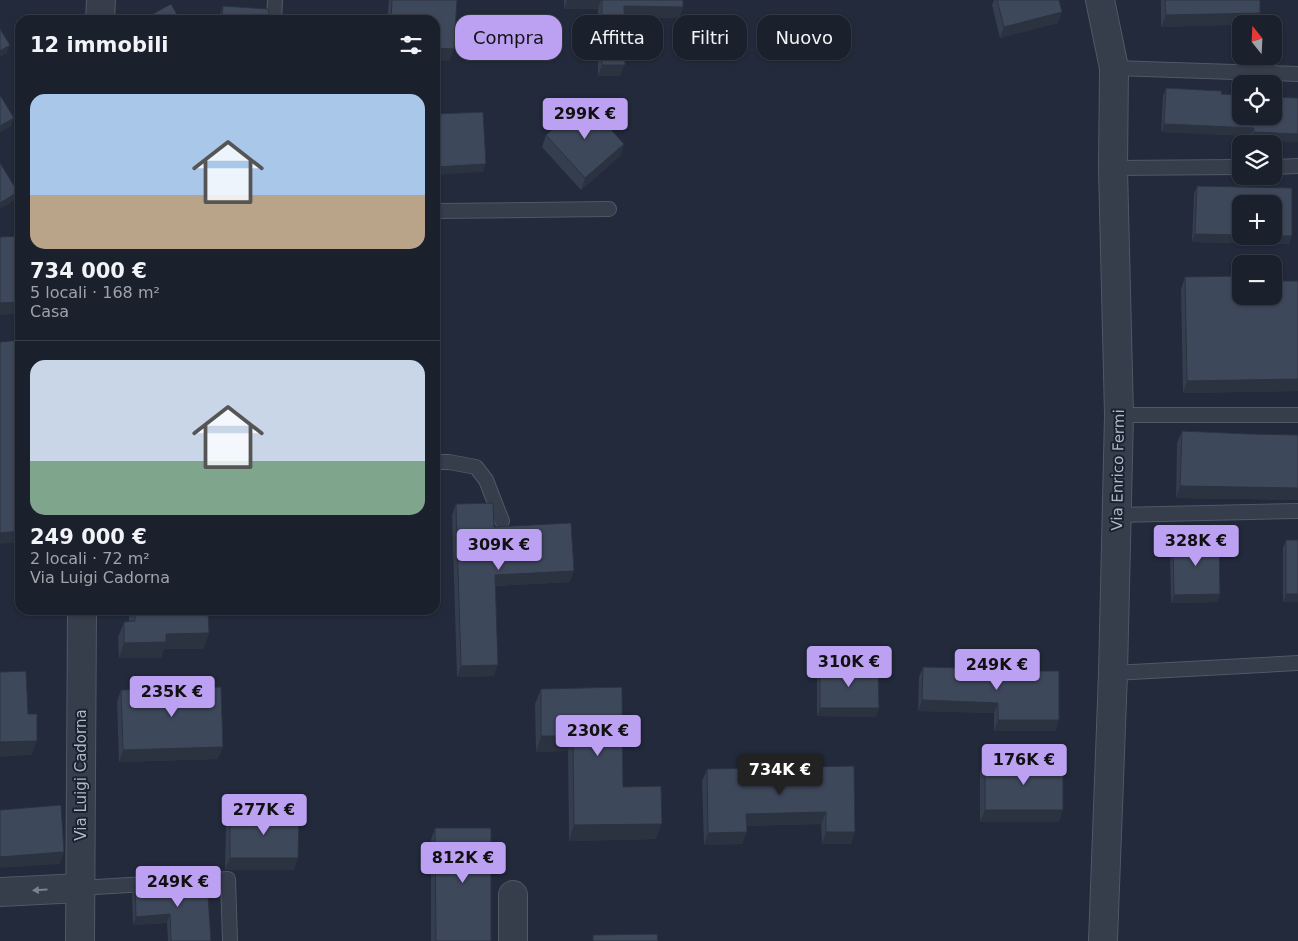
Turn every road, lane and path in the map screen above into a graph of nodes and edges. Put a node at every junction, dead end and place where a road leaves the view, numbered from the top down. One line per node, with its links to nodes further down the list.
1 (101, 0): 4 (street)
2 (275, 0): 5 (lane)
3 (1100, 0): 6 (street, Via Enrico Fermi)
4 (100, 15)
5 (274, 15)
6 (1114, 68): 7 (lane); 11 (street, Via Enrico Fermi)
7 (1298, 74)
8 (1298, 166): 10 (lane)
9 (1232, 167): 11 (lane)
10 (1282, 167)
11 (1113, 168): 14 (street, Via Enrico Fermi)
12 (609, 208): 13 (lane)
13 (440, 211)
14 (1120, 414): 15 (lane); 18 (street, Via Enrico Fermi)
15 (1298, 415)
16 (440, 462): 19 (lane)
17 (1298, 512): 18 (lane)
18 (1117, 515): 22 (street, Via Enrico Fermi)
19 (502, 520)
20 (82, 615): 23 (street, Via Luigi Cadorna)
21 (1298, 663): 22 (lane)
22 (1113, 673): 29 (street, Via Enrico Fermi)
23 (80, 888): 24 (street, one-way to 24); 26 (street, Via Luigi Cadorna); 27 (lane)
24 (0, 892)
25 (513, 895): 28 (street)
26 (80, 941)
27 (230, 941)
28 (513, 941)
29 (1103, 941)

